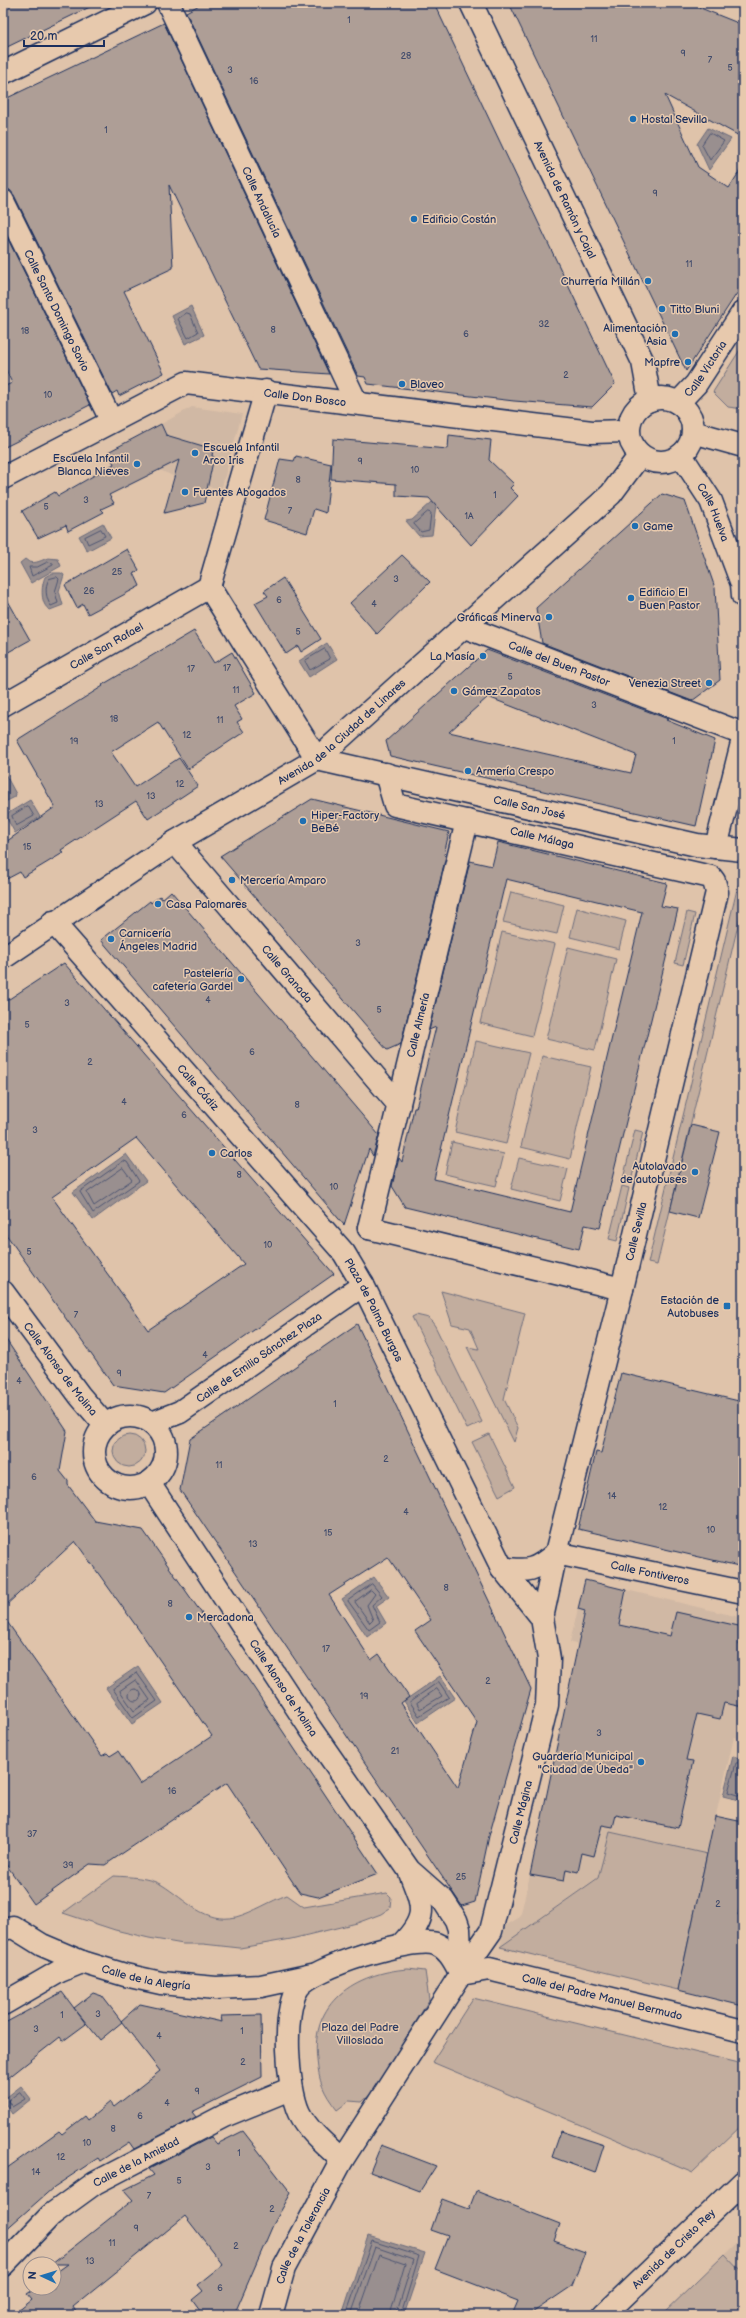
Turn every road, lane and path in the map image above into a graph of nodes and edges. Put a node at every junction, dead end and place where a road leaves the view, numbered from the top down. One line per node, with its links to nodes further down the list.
1 (145, 3): 4 (street)
2 (168, 3): 9 (street, Calle Andalucía)
3 (471, 3): 8 (street, Avenida de Ramón y Cajal)
4 (3, 73)
5 (3, 201): 11 (street, Calle Santo Domingo Savio)
6 (743, 312): 10 (street, Calle Victoria)
7 (266, 391): 9 (street, Calle Don Bosco); 11 (street, Calle Don Bosco); 18 (street)
8 (650, 400): 10 (street); 12 (street)
9 (356, 402): 12 (street, Calle Don Bosco)
10 (678, 403): 13 (street)
11 (111, 420): 17 (street, Calle Don Bosco)
12 (628, 431): 15 (street)
13 (693, 432): 14 (street); 16 (street)
14 (743, 446)
15 (640, 455): 16 (street); 20 (street, Avenida de la Ciudad de Linares)
16 (681, 455): 19 (street, Calle Huelva)
17 (3, 478)
18 (209, 587): 21 (street, Calle San Rafael); 24 (street)
19 (743, 596)
20 (465, 627): 22 (street, Calle del Buen Pastor); 24 (street, Avenida de la Ciudad de Linares)
21 (3, 704)
22 (743, 734)
23 (743, 739): 28 (street)
24 (317, 759): 25 (street, Calle San José); 27 (street, Avenida de la Ciudad de Linares)
25 (386, 774): 26 (street, Calle Málaga); 28 (street, Calle San José)
26 (467, 821): 30 (street, Calle Málaga); 33 (street, Calle Almería)
27 (175, 842): 31 (street, Avenida de la Ciudad de Linares); 33 (street, Calle Granada)
28 (716, 847): 29 (street, Calle San José)
29 (743, 850)
30 (715, 886): 37 (street, Calle Sevilla)
31 (53, 922): 32 (street, Avenida de la Ciudad de Linares); 35 (street, Calle Cádiz)
32 (3, 958)
33 (400, 1105): 34 (street, Calle Almería)
34 (368, 1228): 35 (street, Plaza de Palma Burgos); 37 (street)
35 (344, 1253): 36 (street, Plaza de Palma Burgos)
36 (363, 1286): 39 (street, Calle de Emilio Sánchez Plaza); 43 (street, Plaza de Palma Burgos)
37 (622, 1290): 42 (street, Calle Sevilla)
38 (3, 1292): 40 (street, Calle Alonso de Molina)
39 (152, 1423): 40 (street); 41 (street)
40 (105, 1425): 41 (street)
41 (149, 1483): 46 (street, Calle Alonso de Molina)
42 (556, 1553): 43 (street); 44 (street, Calle Fontiveros); 45 (street)
43 (502, 1568): 45 (street, Plaza de Palma Burgos)
44 (743, 1592)
45 (542, 1618): 50 (street, Calle Mágina)
46 (409, 1870): 48 (street, Calle Alonso de Molina); 50 (street, Calle Alonso de Molina)
47 (6, 1923): 49 (street, Calle de la Alegría)
48 (402, 1944): 50 (street); 51 (street)
49 (82, 1962): 52 (street, Calle de la Alegría); 53 (street)
50 (461, 1974): 55 (street, Calle del Padre Manuel Bermudo); 57 (street)
51 (312, 1975): 52 (street, Calle de la Alegría); 54 (street)
52 (261, 1986): 54 (street)
53 (3, 2004)
54 (292, 2010): 56 (street)
55 (743, 2031)
56 (290, 2089): 57 (street); 59 (street, Calle de la Amistad)
57 (342, 2160): 60 (street, Calle de la Tolerancia)
58 (743, 2182): 61 (street, Avenida de Cristo Rey)
59 (3, 2265)
60 (271, 2315)
61 (604, 2315)

